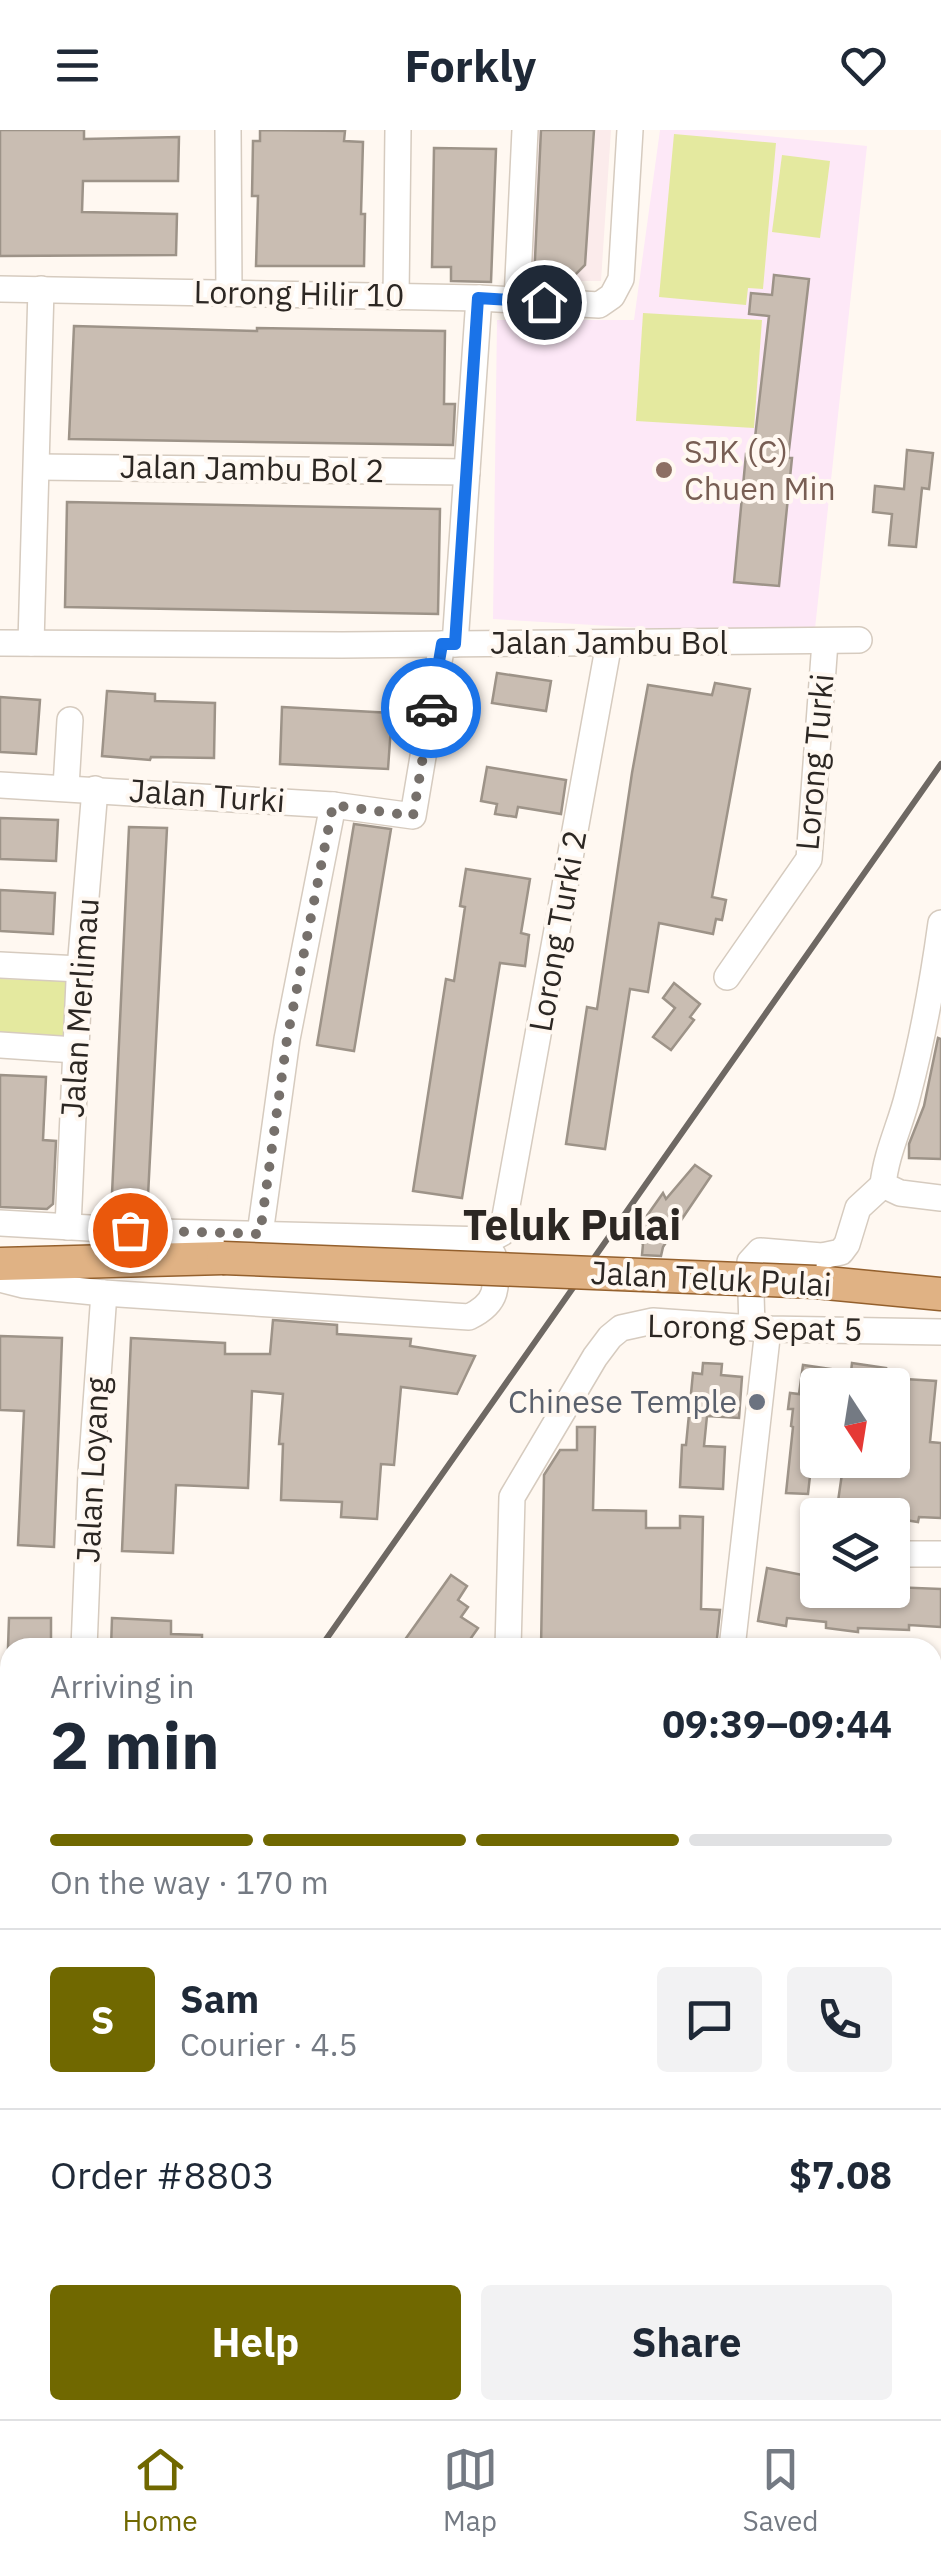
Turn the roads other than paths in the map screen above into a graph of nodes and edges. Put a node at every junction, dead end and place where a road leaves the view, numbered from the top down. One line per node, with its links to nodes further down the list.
1 (228, 130): 7 (street)
2 (398, 130): 8 (street)
3 (525, 130): 10 (street)
4 (630, 130): 10 (street, Lorong Hilir 10)
5 (0, 288): 6 (street, Lorong Hilir 10)
6 (41, 289): 7 (street, Lorong Hilir 10); 11 (street)
7 (229, 292): 8 (street, Lorong Hilir 10)
8 (396, 296): 9 (street, Lorong Hilir 10)
9 (478, 298): 10 (street, Lorong Hilir 10); 12 (street)
10 (517, 300)
11 (37, 467): 12 (street, Jalan Jambu Bol 2); 16 (street)
12 (466, 472): 17 (street)
13 (858, 640): 14 (street, Jalan Jambu Bol)
14 (825, 642): 18 (street, Jalan Jambu Bol); 27 (street, Lorong Turki)
15 (0, 643): 16 (street, Jalan Jambu Bol)
16 (31, 643): 17 (street, Jalan Jambu Bol)
17 (448, 644): 18 (street, Jalan Jambu Bol); 23 (street, Jalan Turki)
18 (609, 644): 36 (street, Lorong Turki 2)
19 (70, 720): 21 (street)
20 (0, 785): 21 (street, Jalan Turki)
21 (66, 787): 22 (street, Jalan Turki)
22 (96, 788): 23 (street, Jalan Turki); 26 (street, Jalan Merlimau)
23 (333, 805): 35 (street)
24 (941, 923): 28 (street)
25 (0, 965): 26 (street)
26 (80, 969): 30 (street, Jalan Merlimau)
27 (728, 978)
28 (936, 998): 31 (street)
29 (0, 1046): 30 (street)
30 (75, 1050): 34 (street, Jalan Merlimau)
31 (883, 1185): 32 (street); 41 (street)
32 (941, 1198)
33 (0, 1223): 34 (street)
34 (68, 1227): 35 (street)
35 (260, 1234): 36 (street)
36 (489, 1240): 39 (street)
37 (0, 1264): 40 (main road, Jalan Teluk Pulai, bridge)
38 (0, 1279): 39 (street)
39 (104, 1293): 45 (street, Jalan Loyang)
40 (941, 1294)
41 (760, 1328): 42 (street, Lorong Sepat 5); 46 (street, Lorong Sepat 5); 47 (street)
42 (941, 1332)
43 (910, 1554): 44 (street)
44 (941, 1554)
45 (84, 1638)
46 (508, 1638)
47 (733, 1638)

